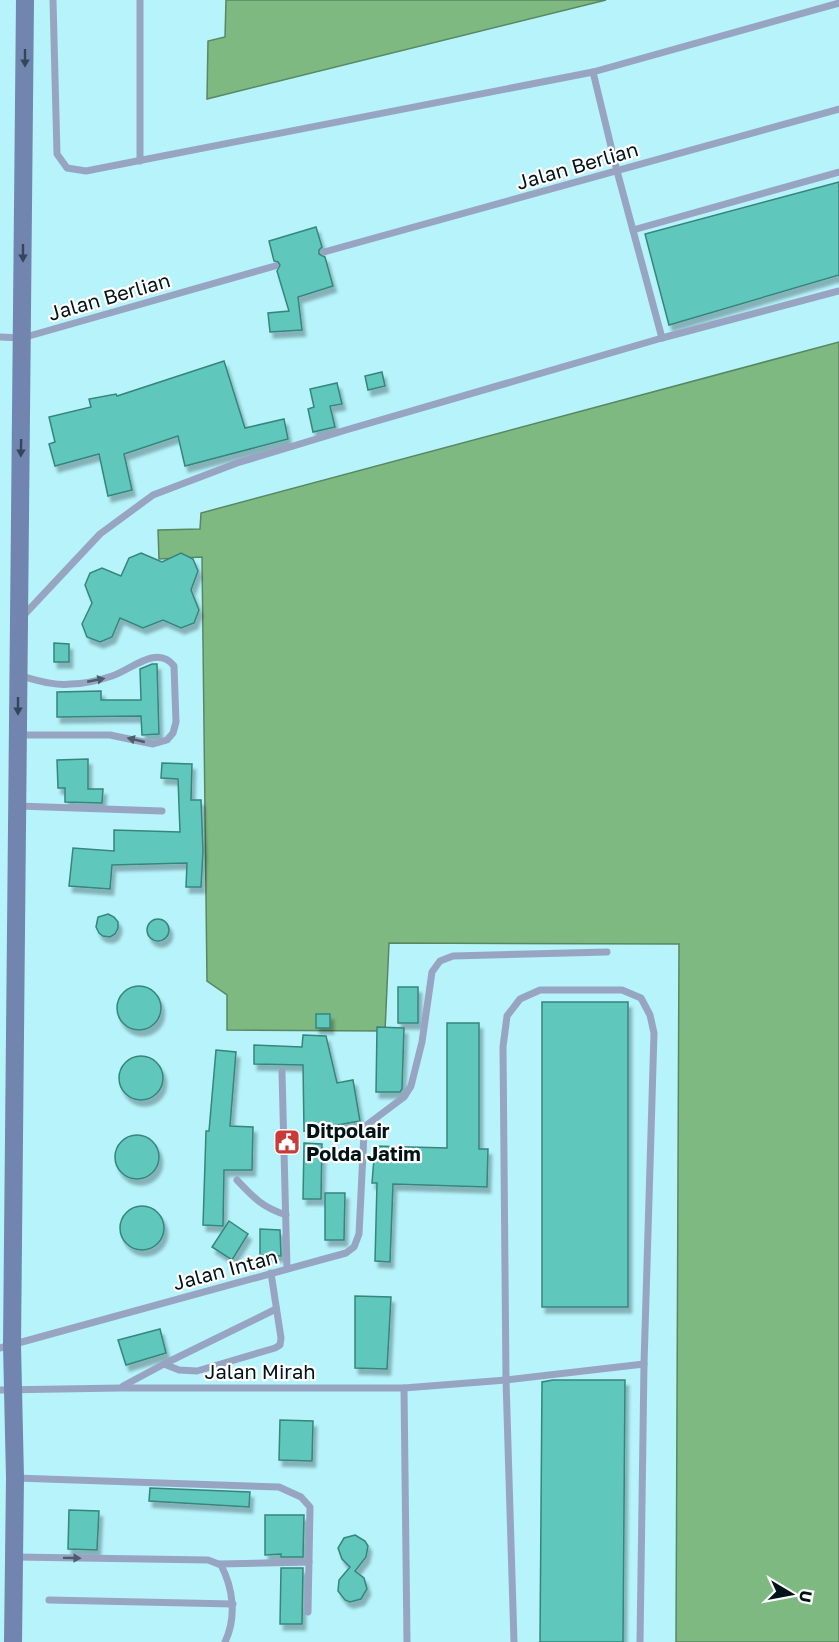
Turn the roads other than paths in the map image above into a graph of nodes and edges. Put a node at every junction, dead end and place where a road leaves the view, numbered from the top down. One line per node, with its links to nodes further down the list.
1 (25, 0): 15 (street, one-way to 15)
2 (53, 0): 7 (lane)
3 (140, 0): 7 (lane)
4 (839, 3): 5 (lane)
5 (592, 72): 7 (lane); 8 (lane)
6 (839, 109): 8 (lane, Jalan Berlian)
7 (140, 161)
8 (616, 171): 10 (lane); 11 (lane, Jalan Berlian)
9 (839, 172): 10 (lane)
10 (633, 230): 16 (lane)
11 (324, 252)
12 (275, 266): 15 (lane, Jalan Berlian)
13 (839, 291): 16 (lane)
14 (0, 337): 15 (lane, Jalan Berlian)
15 (22, 338): 17 (street, one-way to 17)
16 (662, 338): 17 (lane)
17 (19, 620): 18 (street)
18 (18, 675): 19 (street, one-way to 19); 19 (lane, one-way to 19)
19 (18, 735): 20 (street)
20 (17, 806): 21 (lane); 29 (street)
21 (162, 811)
22 (607, 952): 26 (lane, Jalan Intan)
23 (282, 1072): 25 (lane)
24 (237, 1180): 25 (lane)
25 (286, 1215): 26 (lane)
26 (287, 1269): 27 (lane, Jalan Intan)
27 (272, 1274): 28 (lane); 29 (lane, Jalan Intan)
28 (276, 1309): 30 (lane); 30 (lane)
29 (6, 1346): 35 (street)
30 (164, 1364): 33 (lane)
31 (644, 1364): 32 (lane, Jalan Mirah); 32 (lane); 48 (lane)
32 (506, 1380): 34 (lane, Jalan Mirah); 47 (lane)
33 (121, 1388): 34 (lane, Jalan Mirah); 35 (lane, Jalan Mirah)
34 (404, 1388): 46 (lane)
35 (7, 1390): 37 (street)
36 (0, 1452): 37 (street)
37 (14, 1472): 38 (street); 39 (lane)
38 (14, 1557): 40 (lane, one-way to 40); 44 (street)
39 (309, 1563): 40 (lane); 43 (lane)
40 (217, 1564): 42 (lane)
41 (49, 1600): 42 (lane)
42 (232, 1604): 45 (lane)
43 (308, 1612)
44 (11, 1635)
45 (225, 1642)
46 (407, 1642)
47 (514, 1642)
48 (640, 1642)

